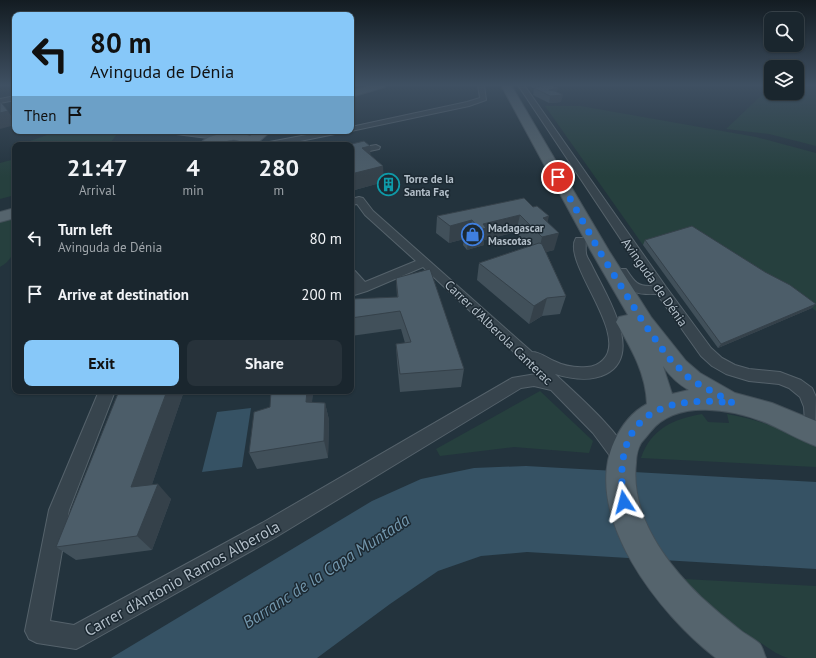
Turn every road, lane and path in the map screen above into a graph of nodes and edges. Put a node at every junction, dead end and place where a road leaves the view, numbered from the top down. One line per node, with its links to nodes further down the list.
1 (413, 116): 5 (street)
2 (513, 116): 22 (main road)
3 (523, 116): 23 (main road)
4 (542, 116): 26 (street, Avinguda de Dénia)
5 (354, 128)
6 (182, 134): 12 (street)
7 (201, 134): 10 (street)
8 (261, 134): 11 (main road)
9 (325, 134): 14 (street)
10 (226, 137): 11 (main road); 13 (main road)
11 (251, 141)
12 (199, 142)
13 (209, 142)
14 (283, 142)
15 (376, 147): 16 (street)
16 (354, 151)
17 (354, 201): 24 (street, Carrer d'Alberola Canterac)
18 (12, 206): 19 (main road)
19 (0, 210)
20 (12, 214): 21 (main road)
21 (0, 217)
22 (580, 240): 29 (street); 34 (main road)
23 (600, 252): 27 (street); 28 (main road)
24 (425, 262): 25 (street); 29 (street, Carrer d'Alberola Canterac)
25 (357, 290)
26 (660, 290): 27 (street); 35 (street, Avinguda de Dénia)
27 (645, 291): 28 (street)
28 (643, 322): 33 (main road)
29 (520, 349): 30 (street); 31 (street, Carrer d'Alberola Canterac)
30 (518, 382): 31 (street, Carrer d'Antonio Ramos Alberola); 32 (street, Carrer d'Antonio Ramos Alberola)
31 (555, 385): 36 (street, Carrer d'Alberola Canterac)
32 (107, 394)
33 (733, 403): 34 (main road); 35 (main road)
34 (660, 409): 36 (main road)
35 (813, 432)
36 (621, 461): 37 (main road)
37 (747, 658)

